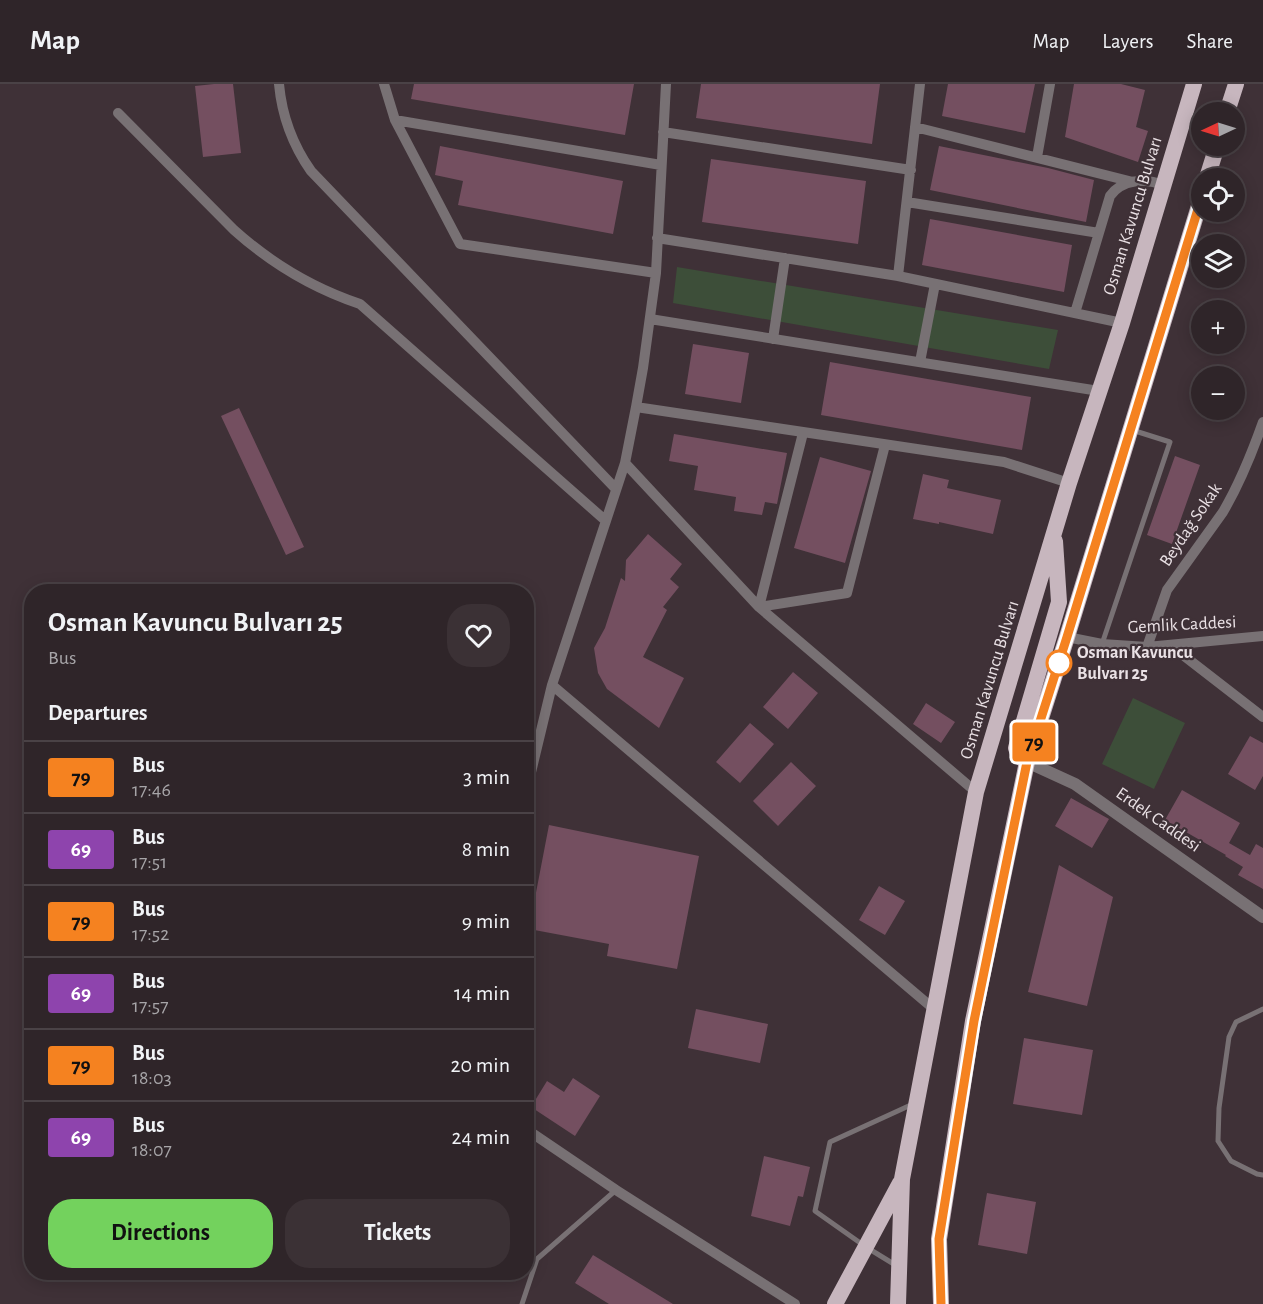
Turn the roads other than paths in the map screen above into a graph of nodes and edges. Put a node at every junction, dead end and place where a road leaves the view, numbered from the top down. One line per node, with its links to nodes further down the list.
1 (279, 84): 39 (street)
2 (384, 84): 10 (street)
3 (666, 84): 12 (street)
4 (921, 84): 11 (street)
5 (1050, 84): 13 (street)
6 (1194, 84): 17 (highway, Osman Kavuncu Bulvarı)
7 (1236, 84): 8 (highway)
8 (1230, 102)
9 (118, 113): 40 (street)
10 (395, 120): 14 (street); 23 (street)
11 (915, 127): 13 (street); 15 (street)
12 (663, 132): 14 (street); 15 (street)
13 (1037, 157): 16 (street)
14 (661, 165): 21 (street)
15 (910, 170): 18 (street)
16 (1133, 182): 17 (street); 20 (street)
17 (1164, 185): 28 (highway, Osman Kavuncu Bulvarı)
18 (907, 202): 20 (street); 24 (street)
19 (1194, 222): 34 (highway)
20 (1099, 234): 26 (street)
21 (657, 238): 22 (street); 23 (street)
22 (785, 258): 24 (street); 29 (street)
23 (656, 273): 27 (street)
24 (898, 276): 25 (street)
25 (935, 284): 26 (street); 30 (street)
26 (1075, 313): 28 (street)
27 (650, 319): 29 (street); 32 (street)
28 (1122, 323): 31 (highway, Osman Kavuncu Bulvarı)
29 (773, 339): 30 (street)
30 (920, 362): 31 (street)
31 (1099, 391): 38 (highway, Osman Kavuncu Bulvarı)
32 (636, 407): 35 (street); 37 (street)
33 (1263, 422): 47 (street, Beydağ Sokak)
34 (1130, 430): 44 (highway); 45 (lane)
35 (803, 433): 36 (street); 42 (street)
36 (885, 445): 38 (street); 42 (street)
37 (625, 464): 39 (street); 42 (street)
38 (1069, 483): 41 (highway, Osman Kavuncu Bulvarı)
39 (616, 489): 40 (street)
40 (606, 521): 48 (street)
41 (1054, 531): 51 (highway); 52 (highway, Osman Kavuncu Bulvarı)
42 (759, 607): 52 (street)
43 (1263, 636): 46 (street, Gemlik Caddesi)
44 (1067, 637): 45 (street, Gemlik Caddesi); 51 (highway)
45 (1102, 644): 47 (street, Gemlik Caddesi)
46 (1170, 645): 47 (street, Gemlik Caddesi); 49 (street)
47 (1147, 647)
48 (552, 685): 50 (street); 55 (street)
49 (1263, 717)
50 (534, 760)
51 (1027, 762): 53 (street, Erdek Caddesi); 69 (highway)
52 (976, 792): 55 (highway, Osman Kavuncu Bulvarı)
53 (1263, 916)
54 (1263, 1009): 58 (lane)
55 (934, 1010): 56 (highway, Osman Kavuncu Bulvarı)
56 (917, 1102): 59 (highway, Osman Kavuncu Bulvarı); 61 (lane)
57 (534, 1134): 60 (street)
58 (1263, 1175)
59 (902, 1179): 61 (highway); 62 (highway, Osman Kavuncu Bulvarı)
60 (616, 1190): 63 (lane); 66 (street)
61 (866, 1247): 62 (lane); 67 (highway)
62 (898, 1267): 68 (highway, Osman Kavuncu Bulvarı)
63 (534, 1268)
64 (530, 1280): 65 (lane)
65 (522, 1304)
66 (795, 1304)
67 (835, 1304)
68 (898, 1304)
69 (941, 1304)

